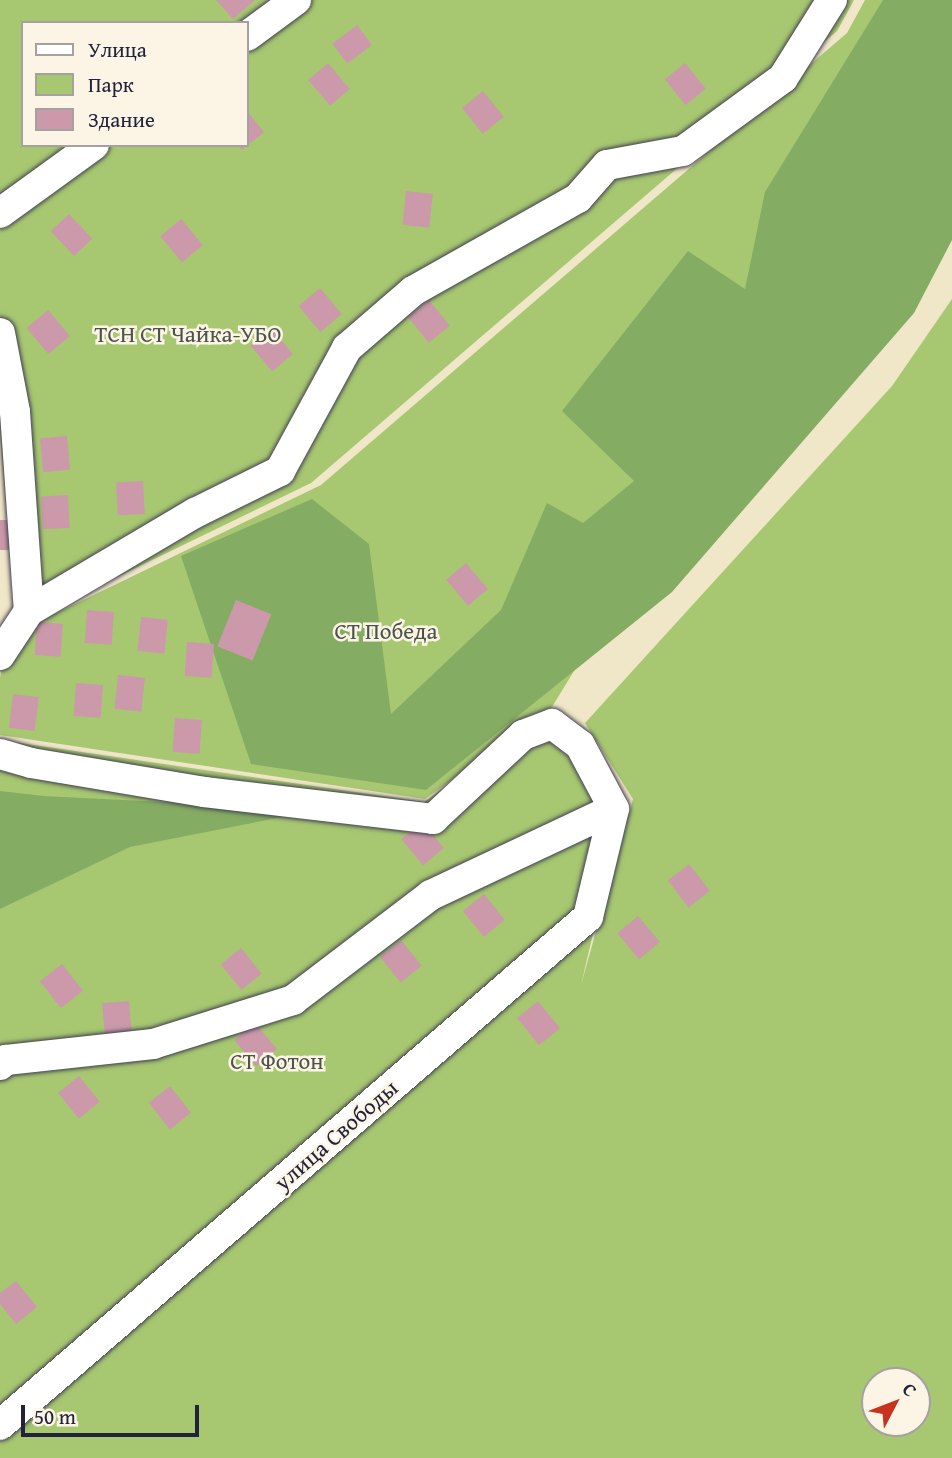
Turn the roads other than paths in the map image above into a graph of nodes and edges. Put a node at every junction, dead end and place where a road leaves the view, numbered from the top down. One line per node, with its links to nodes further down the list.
1 (296, 0): 3 (street)
2 (832, 0): 8 (street)
3 (248, 35)
4 (91, 147): 5 (street)
5 (0, 213)
6 (0, 333): 7 (street)
7 (8, 412): 8 (street)
8 (30, 611): 9 (street)
9 (0, 655)
10 (0, 754): 11 (street)
11 (614, 809): 12 (street); 13 (street, улица Свободы)
12 (0, 1065)
13 (0, 1425)

